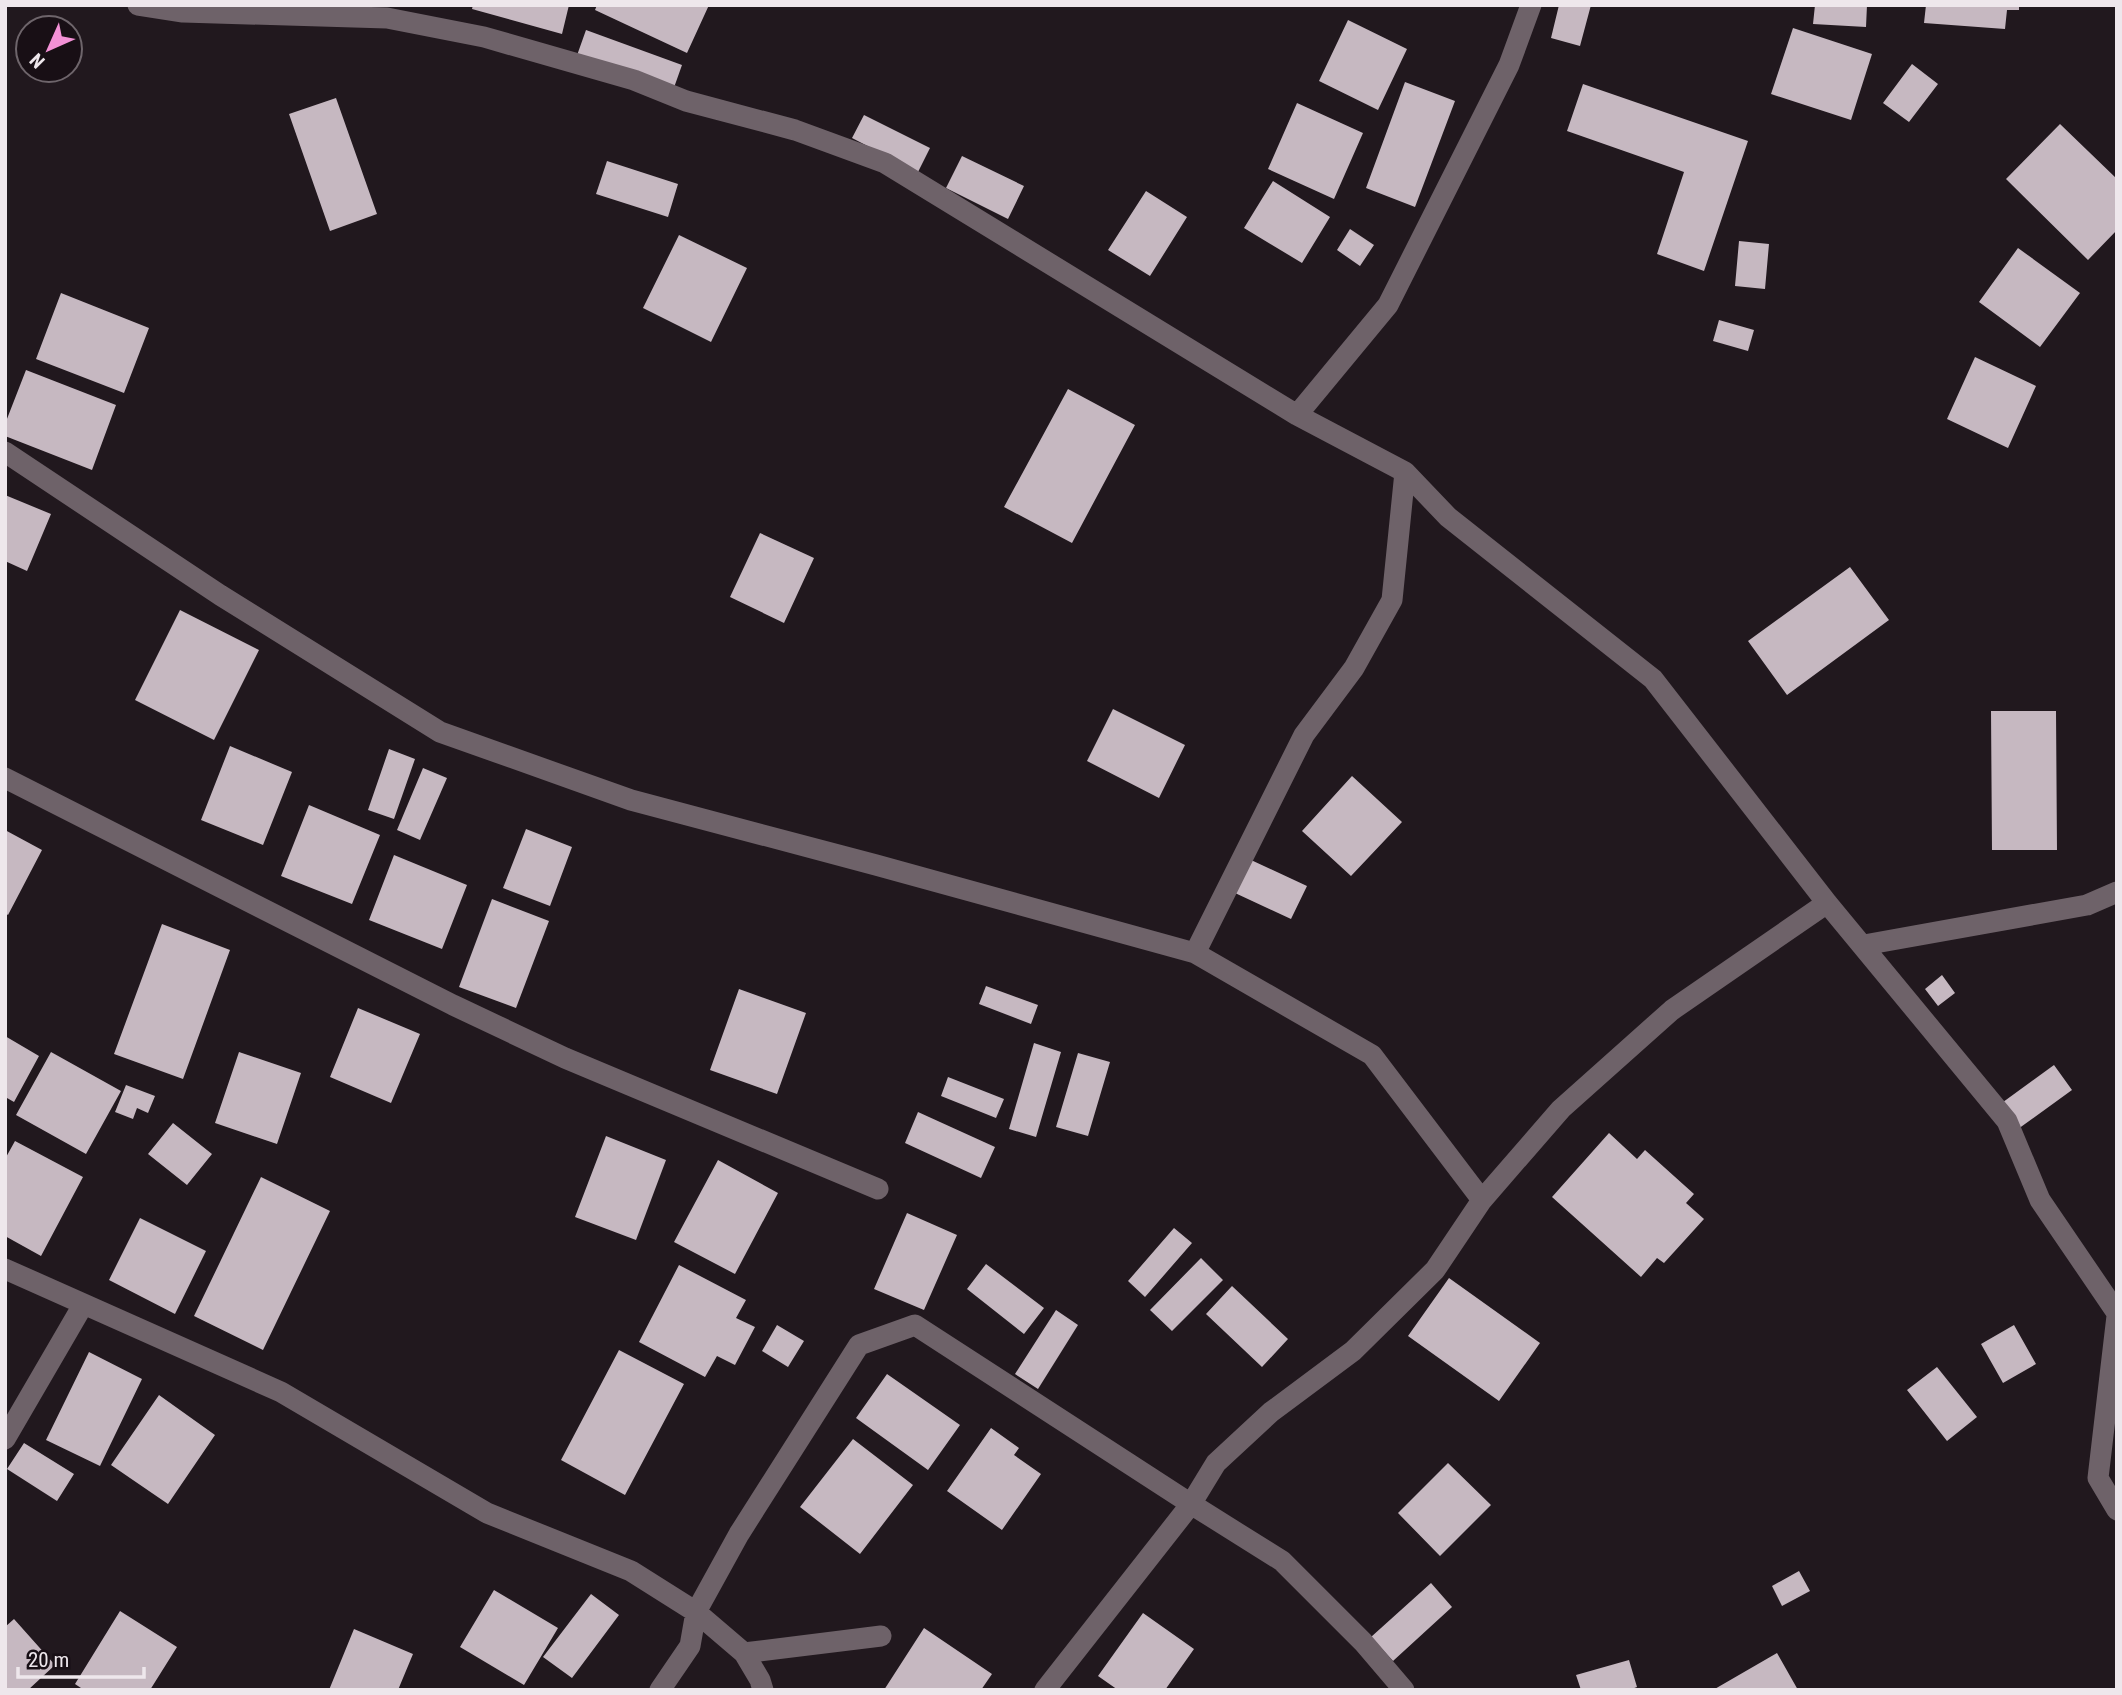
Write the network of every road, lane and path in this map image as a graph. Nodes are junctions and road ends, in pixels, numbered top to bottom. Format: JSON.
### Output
{"nodes":[{"id":1,"x":138,"y":5,"type":"edge"},
{"id":2,"x":1531,"y":5,"type":"edge"},
{"id":3,"x":1297,"y":415,"type":"junction"},
{"id":4,"x":5,"y":452,"type":"edge"},
{"id":5,"x":1405,"y":472,"type":"junction"},
{"id":6,"x":5,"y":778,"type":"edge"},
{"id":7,"x":2117,"y":892,"type":"edge"},
{"id":8,"x":1827,"y":903,"type":"junction"},
{"id":9,"x":1864,"y":945,"type":"junction"},
{"id":10,"x":1195,"y":953,"type":"junction"},
{"id":11,"x":878,"y":1189,"type":"dead end"},
{"id":12,"x":1482,"y":1200,"type":"junction"},
{"id":13,"x":5,"y":1269,"type":"edge"},
{"id":14,"x":83,"y":1305,"type":"junction"},
{"id":15,"x":2117,"y":1314,"type":"edge"},
{"id":16,"x":5,"y":1439,"type":"edge"},
{"id":17,"x":1191,"y":1504,"type":"junction"},
{"id":18,"x":2117,"y":1510,"type":"edge"},
{"id":19,"x":696,"y":1612,"type":"junction"},
{"id":20,"x":881,"y":1636,"type":"dead end"},
{"id":21,"x":744,"y":1653,"type":"junction"},
{"id":22,"x":660,"y":1690,"type":"edge"},
{"id":23,"x":763,"y":1690,"type":"edge"},
{"id":24,"x":1045,"y":1690,"type":"edge"},
{"id":25,"x":1404,"y":1690,"type":"edge"}],
"edges":[{"from":1,"to":3,"type":"street"},
{"from":2,"to":3,"type":"street"},
{"from":3,"to":5,"type":"street"},
{"from":4,"to":10,"type":"street"},
{"from":5,"to":8,"type":"street"},
{"from":5,"to":10,"type":"street"},
{"from":6,"to":11,"type":"street"},
{"from":7,"to":9,"type":"street"},
{"from":8,"to":9,"type":"street"},
{"from":8,"to":12,"type":"street"},
{"from":9,"to":15,"type":"street"},
{"from":10,"to":12,"type":"street"},
{"from":12,"to":17,"type":"street"},
{"from":13,"to":14,"type":"street"},
{"from":14,"to":16,"type":"street"},
{"from":14,"to":19,"type":"street"},
{"from":15,"to":18,"type":"street"},
{"from":17,"to":19,"type":"street"},
{"from":17,"to":24,"type":"street"},
{"from":17,"to":25,"type":"street"},
{"from":19,"to":21,"type":"street"},
{"from":19,"to":22,"type":"street"},
{"from":20,"to":21,"type":"street"},
{"from":21,"to":23,"type":"street"}]}
